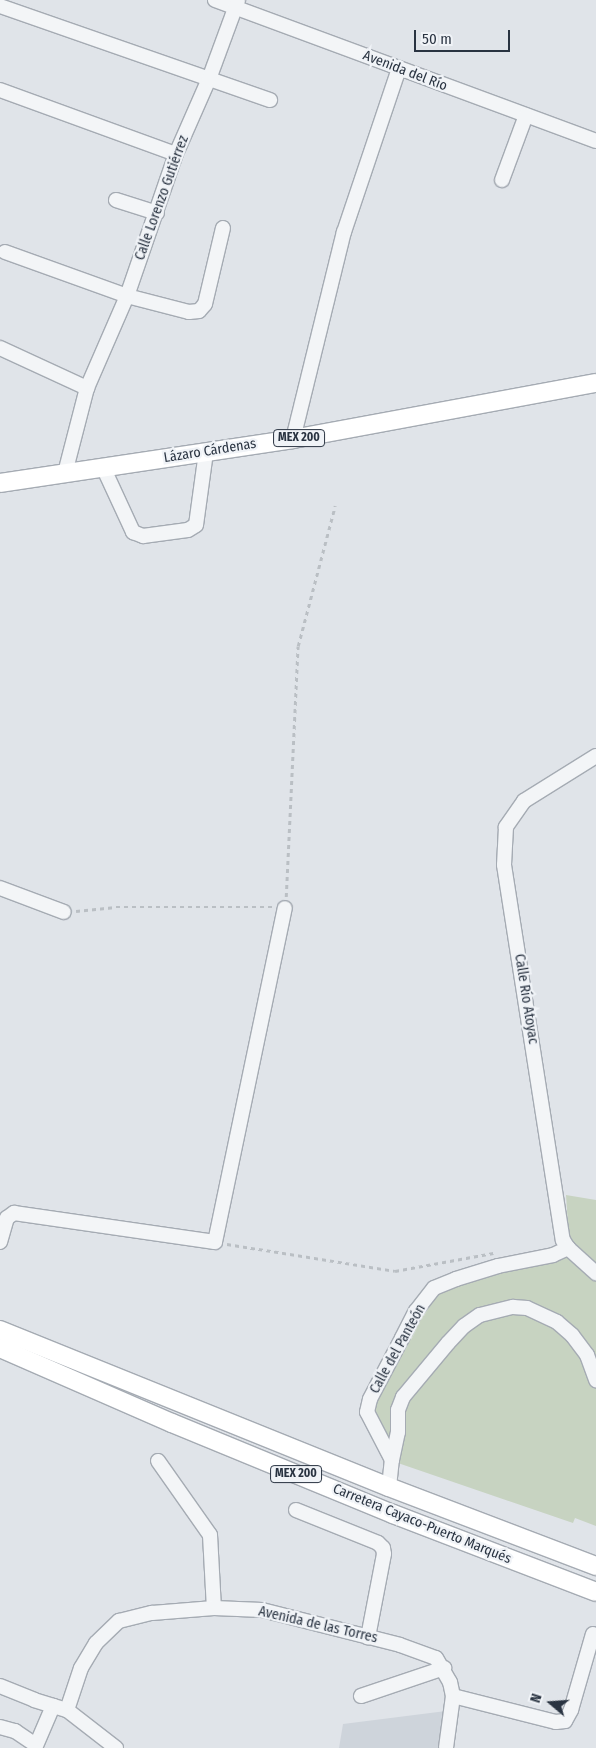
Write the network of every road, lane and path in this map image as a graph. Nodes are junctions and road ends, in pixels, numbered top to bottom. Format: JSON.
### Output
{"nodes":[{"id":1,"x":215,"y":0,"type":"edge"},
{"id":2,"x":237,"y":4,"type":"edge"},
{"id":3,"x":0,"y":6,"type":"edge"},
{"id":4,"x":399,"y":69,"type":"junction"},
{"id":5,"x":209,"y":79,"type":"junction"},
{"id":6,"x":0,"y":90,"type":"edge"},
{"id":7,"x":270,"y":100,"type":"dead end"},
{"id":8,"x":526,"y":115,"type":"junction"},
{"id":9,"x":596,"y":141,"type":"edge"},
{"id":10,"x":176,"y":154,"type":"junction"},
{"id":11,"x":502,"y":180,"type":"dead end"},
{"id":12,"x":116,"y":200,"type":"dead end"},
{"id":13,"x":156,"y":213,"type":"junction"},
{"id":14,"x":223,"y":228,"type":"dead end"},
{"id":15,"x":5,"y":252,"type":"dead end"},
{"id":16,"x":127,"y":296,"type":"junction"},
{"id":17,"x":0,"y":348,"type":"edge"},
{"id":18,"x":596,"y":383,"type":"edge"},
{"id":19,"x":87,"y":388,"type":"junction"},
{"id":20,"x":293,"y":439,"type":"junction"},
{"id":21,"x":206,"y":452,"type":"junction"},
{"id":22,"x":103,"y":467,"type":"junction"},
{"id":23,"x":65,"y":473,"type":"junction"},
{"id":24,"x":0,"y":483,"type":"edge"},
{"id":25,"x":335,"y":506,"type":"dead end"},
{"id":26,"x":596,"y":756,"type":"edge"},
{"id":27,"x":0,"y":888,"type":"edge"},
{"id":28,"x":285,"y":908,"type":"junction"},
{"id":29,"x":64,"y":912,"type":"joint"},
{"id":30,"x":0,"y":1242,"type":"edge"},
{"id":31,"x":215,"y":1242,"type":"junction"},
{"id":32,"x":568,"y":1248,"type":"junction"},
{"id":33,"x":498,"y":1252,"type":"dead end"},
{"id":34,"x":596,"y":1273,"type":"edge"},
{"id":35,"x":0,"y":1330,"type":"edge"},
{"id":36,"x":0,"y":1348,"type":"edge"},
{"id":37,"x":596,"y":1380,"type":"edge"},
{"id":38,"x":392,"y":1460,"type":"junction"},
{"id":39,"x":158,"y":1461,"type":"dead end"},
{"id":40,"x":389,"y":1488,"type":"junction"},
{"id":41,"x":296,"y":1510,"type":"dead end"},
{"id":42,"x":596,"y":1566,"type":"edge"},
{"id":43,"x":596,"y":1592,"type":"edge"},
{"id":44,"x":214,"y":1608,"type":"junction"},
{"id":45,"x":593,"y":1634,"type":"dead end"},
{"id":46,"x":368,"y":1637,"type":"junction"},
{"id":47,"x":444,"y":1668,"type":"junction"},
{"id":48,"x":0,"y":1686,"type":"edge"},
{"id":49,"x":361,"y":1696,"type":"dead end"},
{"id":50,"x":453,"y":1696,"type":"junction"},
{"id":51,"x":60,"y":1708,"type":"junction"},
{"id":52,"x":0,"y":1727,"type":"edge"},
{"id":53,"x":35,"y":1746,"type":"edge"},
{"id":54,"x":116,"y":1748,"type":"edge"},
{"id":55,"x":446,"y":1748,"type":"edge"}],
"edges":[{"from":1,"to":2,"type":"street","name":"Avenida del Río"},
{"from":2,"to":4,"type":"street","name":"Avenida del Río"},
{"from":2,"to":5,"type":"street","name":"Calle Lorenzo Gutiérrez"},
{"from":3,"to":5,"type":"street"},
{"from":4,"to":8,"type":"street","name":"Avenida del Río"},
{"from":4,"to":20,"type":"street"},
{"from":5,"to":7,"type":"street"},
{"from":5,"to":10,"type":"street","name":"Calle Lorenzo Gutiérrez"},
{"from":6,"to":10,"type":"street"},
{"from":8,"to":9,"type":"street","name":"Avenida del Río"},
{"from":8,"to":11,"type":"street"},
{"from":10,"to":13,"type":"street","name":"Calle Lorenzo Gutiérrez"},
{"from":12,"to":13,"type":"street"},
{"from":13,"to":16,"type":"street","name":"Calle Lorenzo Gutiérrez"},
{"from":14,"to":16,"type":"street"},
{"from":15,"to":16,"type":"street"},
{"from":16,"to":19,"type":"street","name":"Calle Lorenzo Gutiérrez"},
{"from":17,"to":19,"type":"street"},
{"from":18,"to":20,"type":"main road","name":"Lázaro Cárdenas","number":"MEX 200"},
{"from":19,"to":23,"type":"street","name":"Calle Lorenzo Gutiérrez"},
{"from":20,"to":21,"type":"main road","name":"Lázaro Cárdenas","number":"MEX 200"},
{"from":21,"to":22,"type":"main road","name":"Lázaro Cárdenas","number":"MEX 200"},
{"from":21,"to":22,"type":"street"},
{"from":22,"to":23,"type":"main road","name":"Lázaro Cárdenas","number":"MEX 200"},
{"from":23,"to":24,"type":"main road","name":"Lázaro Cárdenas","number":"MEX 200"},
{"from":25,"to":28,"type":"path"},
{"from":26,"to":32,"type":"street","name":"Calle Río Atoyac"},
{"from":27,"to":29,"type":"street"},
{"from":28,"to":29,"type":"path"},
{"from":28,"to":31,"type":"street"},
{"from":30,"to":31,"type":"street"},
{"from":31,"to":33,"type":"path"},
{"from":32,"to":34,"type":"street"},
{"from":32,"to":38,"type":"street","name":"Calle del Panteón"},
{"from":35,"to":40,"type":"main road","name":"Carretera Cayaco-Puerto Marqués","number":"MEX 200"},
{"from":36,"to":43,"type":"main road","name":"Carretera Cayaco-Puerto Marqués","number":"MEX 200"},
{"from":37,"to":38,"type":"street"},
{"from":38,"to":40,"type":"street"},
{"from":39,"to":44,"type":"street"},
{"from":40,"to":42,"type":"main road","name":"Carretera Cayaco-Puerto Marqués","number":"MEX 200"},
{"from":41,"to":46,"type":"street"},
{"from":44,"to":46,"type":"street","name":"Avenida de las Torres"},
{"from":44,"to":51,"type":"street","name":"Avenida de las Torres"},
{"from":45,"to":50,"type":"street"},
{"from":46,"to":47,"type":"street","name":"Avenida de las Torres"},
{"from":47,"to":49,"type":"street"},
{"from":47,"to":50,"type":"street"},
{"from":48,"to":51,"type":"street"},
{"from":50,"to":55,"type":"street"},
{"from":51,"to":53,"type":"street","name":"Avenida de las Torres"},
{"from":51,"to":54,"type":"street"},
{"from":52,"to":53,"type":"street"}]}
